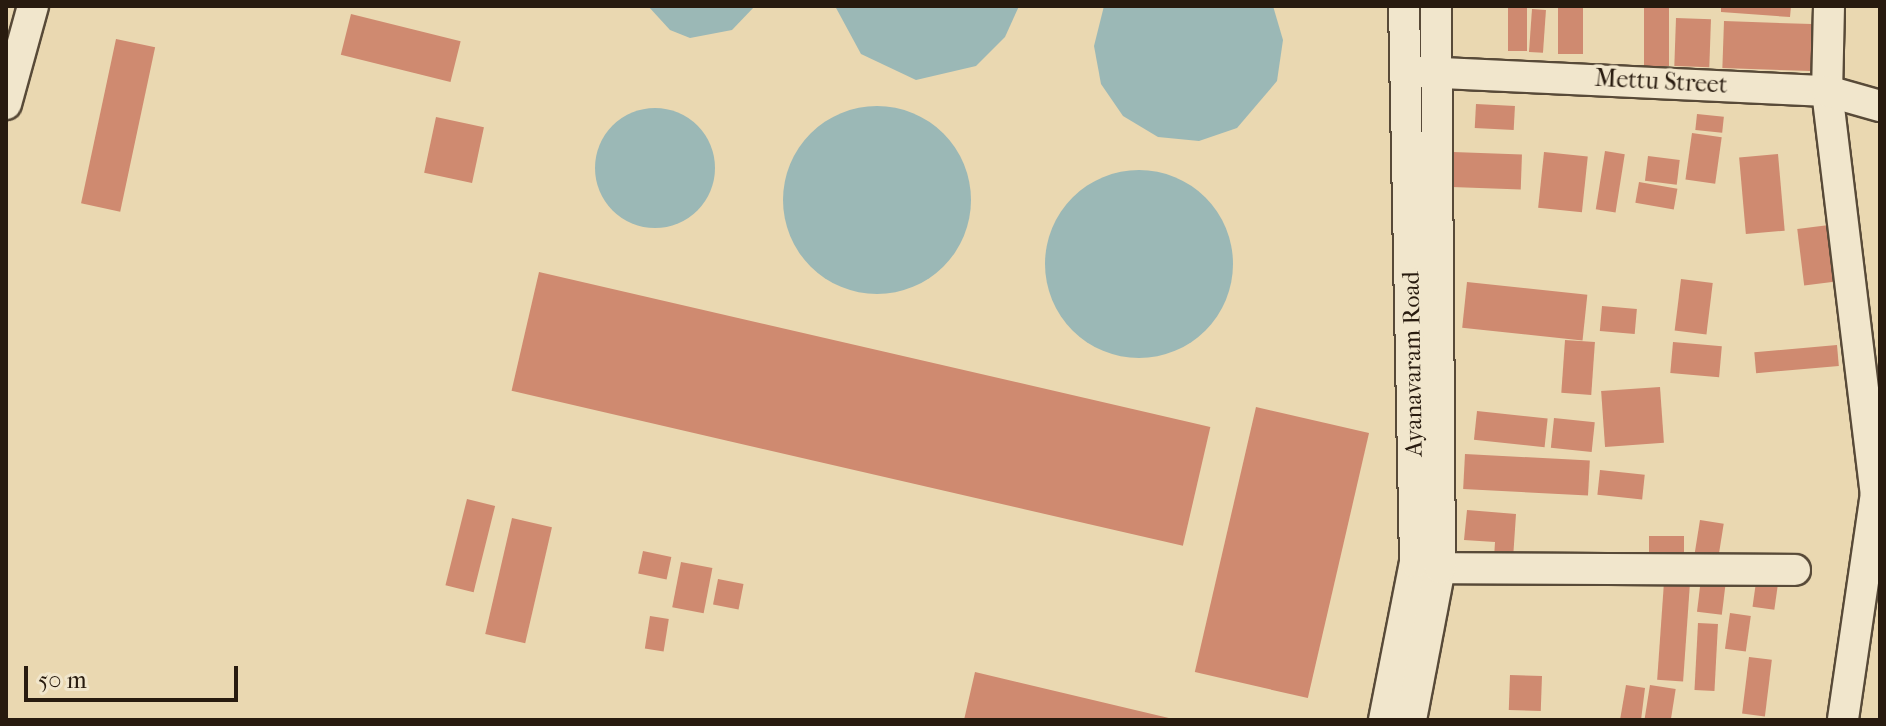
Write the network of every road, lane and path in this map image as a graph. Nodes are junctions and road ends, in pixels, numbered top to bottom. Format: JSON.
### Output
{"nodes":[{"id":1,"x":33,"y":6,"type":"edge"},
{"id":2,"x":1404,"y":6,"type":"edge"},
{"id":3,"x":1436,"y":6,"type":"edge"},
{"id":4,"x":1829,"y":6,"type":"edge"},
{"id":5,"x":1439,"y":71,"type":"junction"},
{"id":6,"x":1409,"y":72,"type":"junction"},
{"id":7,"x":1827,"y":91,"type":"junction"},
{"id":8,"x":6,"y":104,"type":"edge"},
{"id":9,"x":1880,"y":106,"type":"edge"},
{"id":10,"x":1427,"y":568,"type":"junction"},
{"id":11,"x":1795,"y":570,"type":"dead end"},
{"id":12,"x":1384,"y":720,"type":"edge"},
{"id":13,"x":1411,"y":720,"type":"edge"},
{"id":14,"x":1843,"y":720,"type":"edge"}],
"edges":[{"from":1,"to":8,"type":"street"},
{"from":2,"to":6,"type":"street","name":"Ayanavaram Road"},
{"from":3,"to":5,"type":"street","name":"Ayanavaram Road"},
{"from":4,"to":7,"type":"street"},
{"from":5,"to":6,"type":"street","name":"Mettu Street"},
{"from":5,"to":7,"type":"street","name":"Mettu Street"},
{"from":5,"to":10,"type":"street","name":"Ayanavaram Road"},
{"from":6,"to":10,"type":"street","name":"Ayanavaram Road"},
{"from":7,"to":9,"type":"street","name":"Mettu Street"},
{"from":7,"to":14,"type":"street"},
{"from":10,"to":11,"type":"street"},
{"from":10,"to":12,"type":"street","name":"Ayanavaram Road"},
{"from":10,"to":13,"type":"street","name":"Ayanavaram Road"}]}
